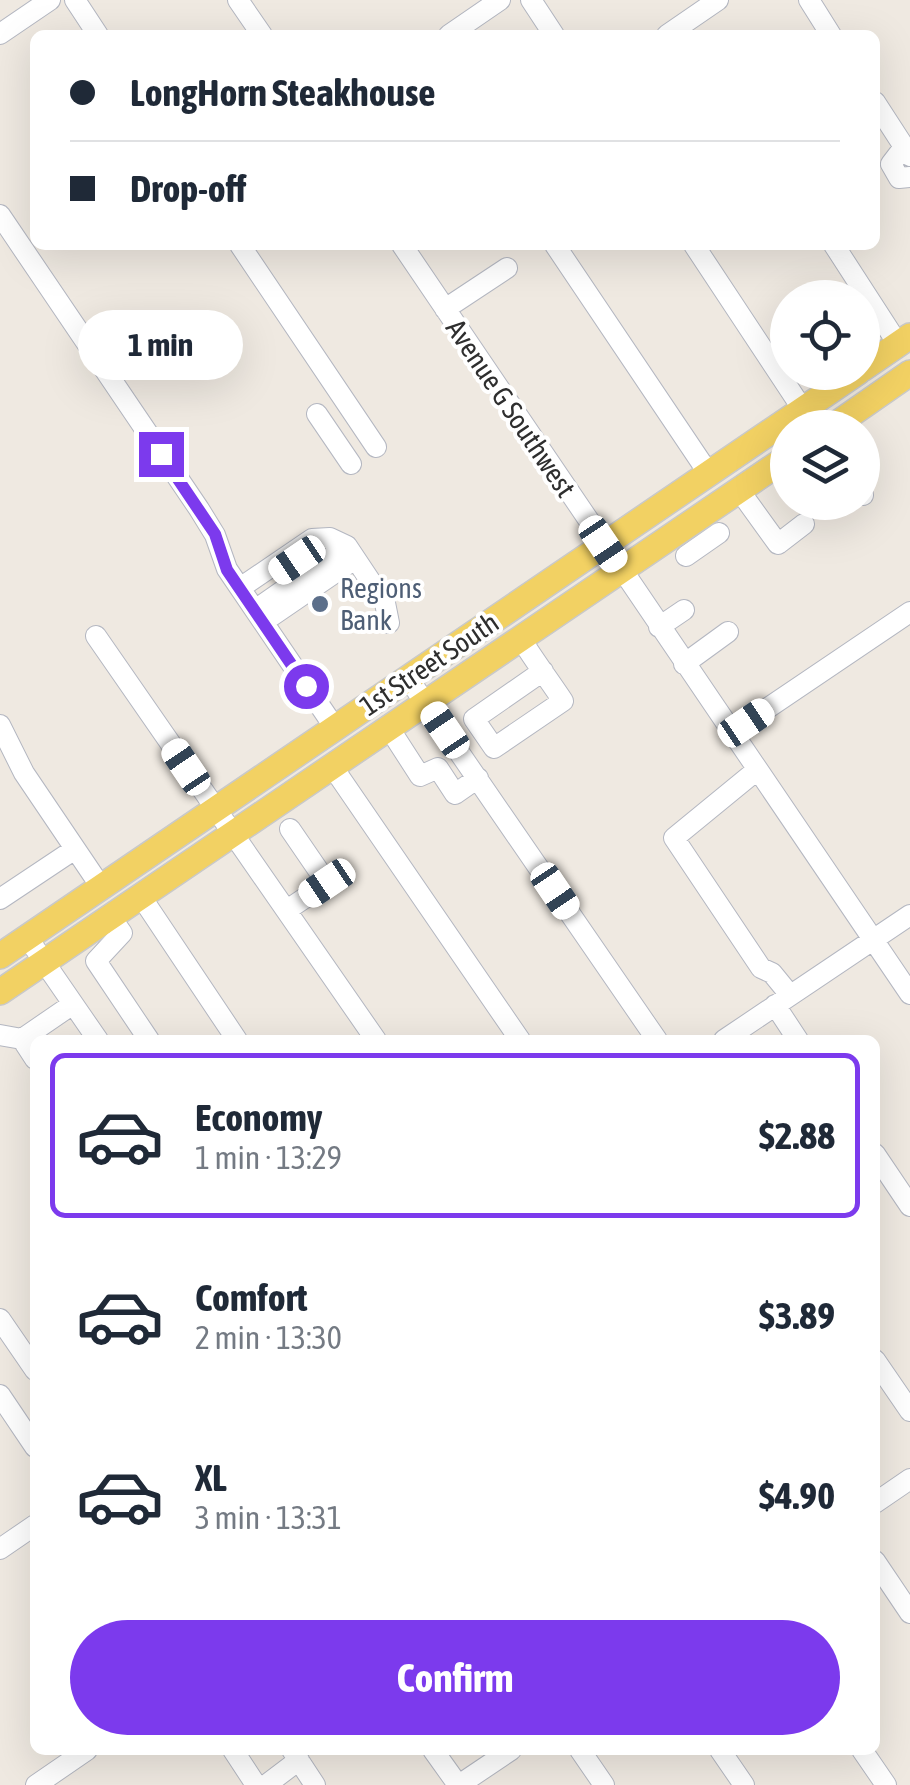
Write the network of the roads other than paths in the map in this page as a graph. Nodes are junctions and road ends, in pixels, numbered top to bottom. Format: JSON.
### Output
{"nodes":[{"id":1,"x":50,"y":0,"type":"edge"},
{"id":2,"x":75,"y":0,"type":"edge"},
{"id":3,"x":238,"y":0,"type":"edge"},
{"id":4,"x":500,"y":0,"type":"edge"},
{"id":5,"x":531,"y":0,"type":"edge"},
{"id":6,"x":718,"y":0,"type":"edge"},
{"id":7,"x":809,"y":0,"type":"edge"},
{"id":8,"x":691,"y":28,"type":"edge"},
{"id":9,"x":95,"y":30,"type":"edge"},
{"id":10,"x":259,"y":30,"type":"edge"},
{"id":11,"x":456,"y":30,"type":"edge"},
{"id":12,"x":551,"y":30,"type":"edge"},
{"id":13,"x":829,"y":30,"type":"edge"},
{"id":14,"x":0,"y":34,"type":"edge"},
{"id":15,"x":880,"y":110,"type":"edge"},
{"id":16,"x":907,"y":152,"type":"edge"},
{"id":17,"x":910,"y":177,"type":"edge"},
{"id":18,"x":0,"y":215,"type":"edge"},
{"id":19,"x":243,"y":250,"type":"edge"},
{"id":20,"x":405,"y":250,"type":"edge"},
{"id":21,"x":558,"y":250,"type":"edge"},
{"id":22,"x":697,"y":250,"type":"edge"},
{"id":23,"x":838,"y":250,"type":"edge"},
{"id":24,"x":507,"y":268,"type":"dead end"},
{"id":25,"x":445,"y":309,"type":"junction"},
{"id":26,"x":904,"y":340,"type":"edge"},
{"id":27,"x":880,"y":357,"type":"edge"},
{"id":28,"x":910,"y":374,"type":"edge"},
{"id":29,"x":839,"y":390,"type":"edge"},
{"id":30,"x":802,"y":410,"type":"edge"},
{"id":31,"x":818,"y":410,"type":"edge"},
{"id":32,"x":857,"y":410,"type":"edge"},
{"id":33,"x":317,"y":414,"type":"dead end"},
{"id":34,"x":770,"y":440,"type":"edge"},
{"id":35,"x":376,"y":446,"type":"dead end"},
{"id":36,"x":350,"y":464,"type":"dead end"},
{"id":37,"x":770,"y":469,"type":"edge"},
{"id":38,"x":709,"y":474,"type":"junction"},
{"id":39,"x":740,"y":490,"type":"junction"},
{"id":40,"x":804,"y":524,"type":"dead end"},
{"id":41,"x":706,"y":532,"type":"junction"},
{"id":42,"x":603,"y":544,"type":"junction"},
{"id":43,"x":345,"y":547,"type":"junction"},
{"id":44,"x":686,"y":556,"type":"dead end"},
{"id":45,"x":621,"y":570,"type":"junction"},
{"id":46,"x":252,"y":606,"type":"junction"},
{"id":47,"x":684,"y":610,"type":"dead end"},
{"id":48,"x":910,"y":612,"type":"edge"},
{"id":49,"x":388,"y":623,"type":"dead end"},
{"id":50,"x":659,"y":626,"type":"junction"},
{"id":51,"x":728,"y":632,"type":"dead end"},
{"id":52,"x":96,"y":636,"type":"dead end"},
{"id":53,"x":521,"y":638,"type":"junction"},
{"id":54,"x":684,"y":664,"type":"junction"},
{"id":55,"x":544,"y":672,"type":"junction"},
{"id":56,"x":408,"y":678,"type":"junction"},
{"id":57,"x":427,"y":703,"type":"junction"},
{"id":58,"x":0,"y":725,"type":"edge"},
{"id":59,"x":335,"y":728,"type":"junction"},
{"id":60,"x":388,"y":728,"type":"junction"},
{"id":61,"x":731,"y":733,"type":"junction"},
{"id":62,"x":488,"y":738,"type":"junction"},
{"id":63,"x":463,"y":756,"type":"junction"},
{"id":64,"x":332,"y":766,"type":"junction"},
{"id":65,"x":757,"y":770,"type":"junction"},
{"id":66,"x":478,"y":778,"type":"junction"},
{"id":67,"x":214,"y":809,"type":"junction"},
{"id":68,"x":290,"y":828,"type":"dead end"},
{"id":69,"x":232,"y":831,"type":"junction"},
{"id":70,"x":74,"y":849,"type":"junction"},
{"id":71,"x":100,"y":887,"type":"junction"},
{"id":72,"x":140,"y":895,"type":"junction"},
{"id":73,"x":0,"y":899,"type":"edge"},
{"id":74,"x":287,"y":910,"type":"junction"},
{"id":75,"x":910,"y":914,"type":"edge"},
{"id":76,"x":110,"y":916,"type":"junction"},
{"id":77,"x":27,"y":937,"type":"junction"},
{"id":78,"x":873,"y":939,"type":"junction"},
{"id":79,"x":0,"y":956,"type":"edge"},
{"id":80,"x":44,"y":962,"type":"junction"},
{"id":81,"x":0,"y":992,"type":"edge"},
{"id":82,"x":910,"y":994,"type":"edge"},
{"id":83,"x":782,"y":1000,"type":"junction"},
{"id":84,"x":73,"y":1004,"type":"junction"},
{"id":85,"x":0,"y":1035,"type":"edge"},
{"id":86,"x":95,"y":1035,"type":"edge"},
{"id":87,"x":146,"y":1035,"type":"edge"},
{"id":88,"x":235,"y":1035,"type":"edge"},
{"id":89,"x":373,"y":1035,"type":"edge"},
{"id":90,"x":517,"y":1035,"type":"edge"},
{"id":91,"x":654,"y":1035,"type":"edge"},
{"id":92,"x":731,"y":1035,"type":"edge"},
{"id":93,"x":796,"y":1035,"type":"edge"},
{"id":94,"x":22,"y":1039,"type":"junction"},
{"id":95,"x":30,"y":1051,"type":"edge"},
{"id":96,"x":880,"y":1161,"type":"edge"},
{"id":97,"x":910,"y":1206,"type":"edge"},
{"id":98,"x":0,"y":1320,"type":"edge"},
{"id":99,"x":30,"y":1361,"type":"edge"},
{"id":100,"x":880,"y":1367,"type":"edge"},
{"id":101,"x":0,"y":1395,"type":"edge"},
{"id":102,"x":910,"y":1411,"type":"edge"},
{"id":103,"x":30,"y":1440,"type":"edge"},
{"id":104,"x":910,"y":1479,"type":"edge"},
{"id":105,"x":880,"y":1500,"type":"edge"},
{"id":106,"x":30,"y":1528,"type":"edge"},
{"id":107,"x":0,"y":1549,"type":"edge"},
{"id":108,"x":880,"y":1568,"type":"edge"},
{"id":109,"x":910,"y":1613,"type":"edge"},
{"id":110,"x":80,"y":1755,"type":"edge"},
{"id":111,"x":236,"y":1755,"type":"edge"},
{"id":112,"x":295,"y":1755,"type":"edge"},
{"id":113,"x":438,"y":1755,"type":"edge"},
{"id":114,"x":504,"y":1755,"type":"edge"},
{"id":115,"x":583,"y":1755,"type":"edge"},
{"id":116,"x":723,"y":1755,"type":"edge"},
{"id":117,"x":865,"y":1755,"type":"edge"},
{"id":118,"x":36,"y":1785,"type":"edge"},
{"id":119,"x":256,"y":1785,"type":"edge"},
{"id":120,"x":266,"y":1785,"type":"edge"},
{"id":121,"x":315,"y":1785,"type":"edge"},
{"id":122,"x":459,"y":1785,"type":"edge"},
{"id":123,"x":604,"y":1785,"type":"edge"},
{"id":124,"x":744,"y":1785,"type":"edge"},
{"id":125,"x":886,"y":1785,"type":"edge"}],
"edges":[{"from":1,"to":14,"type":"street"},
{"from":2,"to":9,"type":"street"},
{"from":3,"to":10,"type":"street"},
{"from":4,"to":11,"type":"street"},
{"from":5,"to":12,"type":"street"},
{"from":6,"to":8,"type":"street"},
{"from":7,"to":13,"type":"street"},
{"from":15,"to":16,"type":"street"},
{"from":16,"to":17,"type":"street"},
{"from":18,"to":46,"type":"street"},
{"from":19,"to":35,"type":"street"},
{"from":20,"to":25,"type":"street","name":"Avenue G Southwest"},
{"from":21,"to":38,"type":"street"},
{"from":22,"to":30,"type":"street"},
{"from":23,"to":26,"type":"street"},
{"from":24,"to":25,"type":"street"},
{"from":25,"to":42,"type":"street","name":"Avenue G Southwest"},
{"from":26,"to":27,"type":"main road","name":"1st Street South"},
{"from":28,"to":32,"type":"main road"},
{"from":29,"to":31,"type":"main road","name":"1st Street South"},
{"from":33,"to":36,"type":"street"},
{"from":34,"to":38,"type":"main road","name":"1st Street South"},
{"from":37,"to":39,"type":"main road","name":"1st Street South"},
{"from":38,"to":42,"type":"main road","name":"1st Street South"},
{"from":39,"to":40,"type":"street"},
{"from":39,"to":41,"type":"main road","name":"1st Street South"},
{"from":41,"to":44,"type":"street"},
{"from":41,"to":45,"type":"main road","name":"1st Street South"},
{"from":42,"to":45,"type":"street","name":"Avenue G Southwest"},
{"from":42,"to":56,"type":"main road","name":"1st Street South"},
{"from":43,"to":46,"type":"street"},
{"from":43,"to":46,"type":"street"},
{"from":43,"to":49,"type":"street"},
{"from":45,"to":50,"type":"street","name":"Avenue G Southwest"},
{"from":45,"to":53,"type":"main road","name":"1st Street South"},
{"from":46,"to":59,"type":"street"},
{"from":47,"to":50,"type":"street"},
{"from":48,"to":61,"type":"street"},
{"from":50,"to":54,"type":"street","name":"Avenue G Southwest"},
{"from":51,"to":54,"type":"street"},
{"from":52,"to":67,"type":"street"},
{"from":53,"to":55,"type":"street"},
{"from":53,"to":57,"type":"main road","name":"1st Street South"},
{"from":54,"to":61,"type":"street","name":"Avenue G Southwest"},
{"from":55,"to":62,"type":"street"},
{"from":55,"to":62,"type":"street"},
{"from":56,"to":57,"type":"street"},
{"from":56,"to":59,"type":"main road","name":"1st Street South"},
{"from":57,"to":60,"type":"main road","name":"1st Street South"},
{"from":57,"to":63,"type":"street"},
{"from":58,"to":70,"type":"street"},
{"from":59,"to":67,"type":"main road","name":"1st Street South"},
{"from":60,"to":64,"type":"main road","name":"1st Street South"},
{"from":60,"to":66,"type":"street"},
{"from":61,"to":65,"type":"street","name":"Avenue G Southwest"},
{"from":62,"to":63,"type":"street"},
{"from":63,"to":66,"type":"street"},
{"from":64,"to":69,"type":"main road","name":"1st Street South"},
{"from":64,"to":90,"type":"street"},
{"from":65,"to":78,"type":"street","name":"Avenue G Southwest"},
{"from":65,"to":83,"type":"street"},
{"from":66,"to":91,"type":"street"},
{"from":67,"to":69,"type":"street"},
{"from":67,"to":71,"type":"main road","name":"1st Street South"},
{"from":68,"to":74,"type":"street"},
{"from":69,"to":72,"type":"main road","name":"1st Street South"},
{"from":69,"to":74,"type":"street"},
{"from":70,"to":71,"type":"street"},
{"from":70,"to":73,"type":"street"},
{"from":71,"to":77,"type":"main road","name":"1st Street South"},
{"from":72,"to":76,"type":"main road","name":"1st Street South"},
{"from":72,"to":88,"type":"street"},
{"from":74,"to":89,"type":"street"},
{"from":75,"to":78,"type":"street"},
{"from":76,"to":80,"type":"main road","name":"1st Street South"},
{"from":76,"to":87,"type":"street"},
{"from":77,"to":79,"type":"main road","name":"1st Street South"},
{"from":77,"to":80,"type":"street"},
{"from":78,"to":82,"type":"street","name":"Avenue G Southwest"},
{"from":78,"to":83,"type":"street"},
{"from":80,"to":81,"type":"main road","name":"1st Street South"},
{"from":80,"to":84,"type":"street"},
{"from":83,"to":92,"type":"street"},
{"from":83,"to":93,"type":"street"},
{"from":84,"to":86,"type":"street"},
{"from":84,"to":94,"type":"street"},
{"from":85,"to":94,"type":"street"},
{"from":94,"to":95,"type":"street"},
{"from":96,"to":97,"type":"street"},
{"from":98,"to":99,"type":"street"},
{"from":100,"to":102,"type":"street"},
{"from":101,"to":103,"type":"street"},
{"from":104,"to":105,"type":"street"},
{"from":106,"to":107,"type":"street"},
{"from":108,"to":109,"type":"street"},
{"from":110,"to":118,"type":"street"},
{"from":111,"to":119,"type":"street"},
{"from":112,"to":120,"type":"street"},
{"from":112,"to":121,"type":"street"},
{"from":113,"to":122,"type":"street"},
{"from":114,"to":122,"type":"street"},
{"from":115,"to":123,"type":"street"},
{"from":116,"to":124,"type":"street"},
{"from":117,"to":125,"type":"street"}]}
